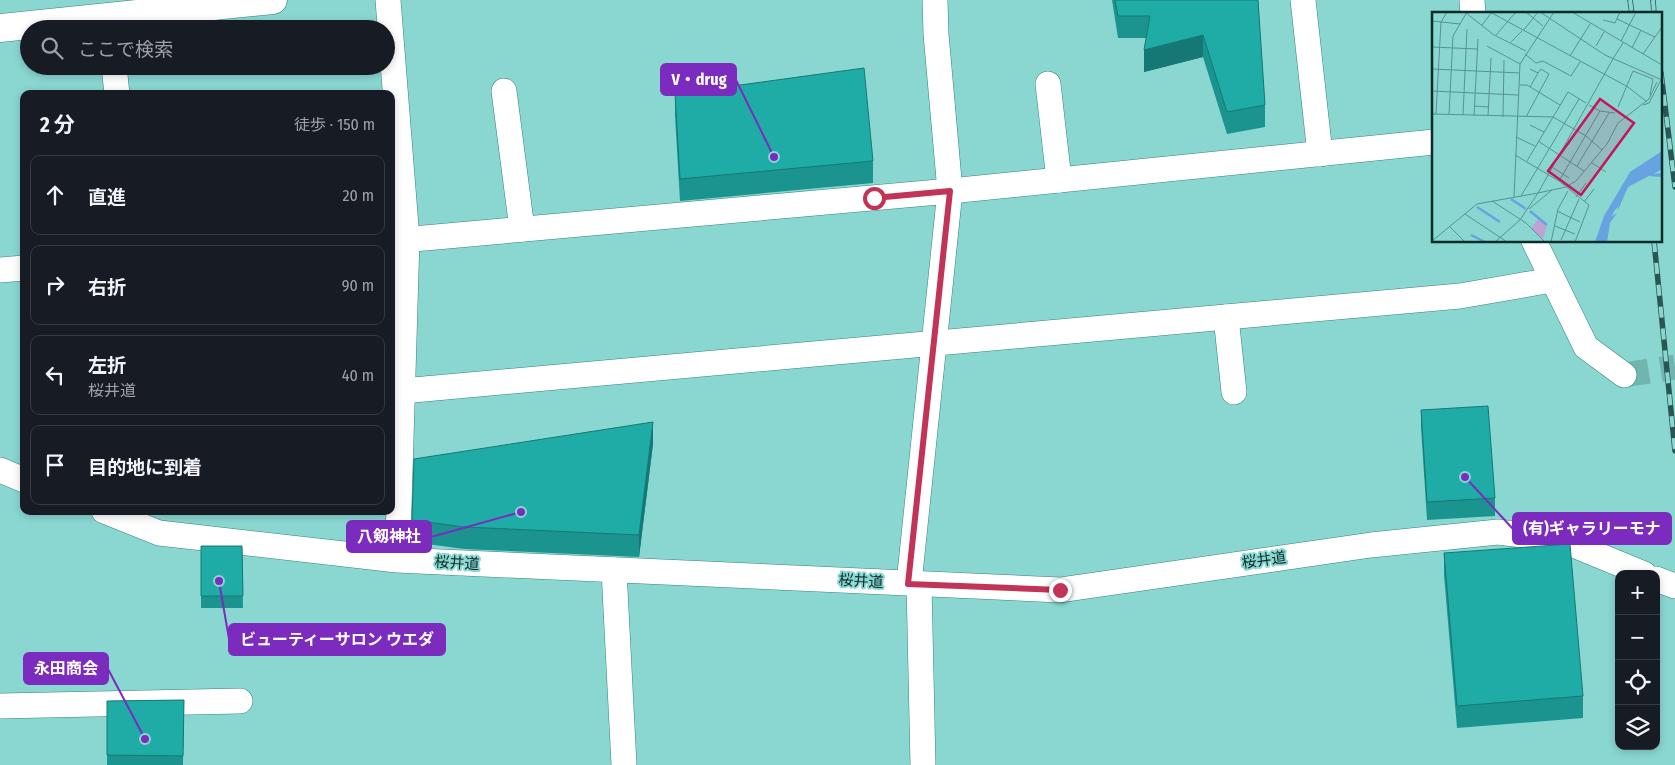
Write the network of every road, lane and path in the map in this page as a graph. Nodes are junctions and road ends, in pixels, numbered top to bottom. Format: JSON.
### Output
{"nodes":[{"id":1,"x":273,"y":0,"type":"edge"},
{"id":2,"x":388,"y":0,"type":"edge"},
{"id":3,"x":935,"y":0,"type":"edge"},
{"id":4,"x":1303,"y":0,"type":"edge"},
{"id":5,"x":131,"y":20,"type":"edge"},
{"id":6,"x":389,"y":20,"type":"edge"},
{"id":7,"x":20,"y":27,"type":"edge"},
{"id":8,"x":0,"y":28,"type":"edge"},
{"id":9,"x":115,"y":75,"type":"edge"},
{"id":10,"x":391,"y":75,"type":"edge"},
{"id":11,"x":1048,"y":84,"type":"dead end"},
{"id":12,"x":117,"y":90,"type":"edge"},
{"id":13,"x":392,"y":90,"type":"edge"},
{"id":14,"x":504,"y":92,"type":"dead end"},
{"id":15,"x":1432,"y":142,"type":"edge"},
{"id":16,"x":395,"y":153,"type":"edge"},
{"id":17,"x":1320,"y":154,"type":"junction"},
{"id":18,"x":1059,"y":180,"type":"junction"},
{"id":19,"x":950,"y":191,"type":"junction"},
{"id":20,"x":522,"y":229,"type":"junction"},
{"id":21,"x":399,"y":240,"type":"edge"},
{"id":22,"x":1534,"y":242,"type":"edge"},
{"id":23,"x":20,"y":268,"type":"edge"},
{"id":24,"x":0,"y":270,"type":"edge"},
{"id":25,"x":1552,"y":280,"type":"junction"},
{"id":26,"x":1226,"y":317,"type":"junction"},
{"id":27,"x":934,"y":342,"type":"junction"},
{"id":28,"x":1624,"y":375,"type":"dead end"},
{"id":29,"x":402,"y":391,"type":"junction"},
{"id":30,"x":1234,"y":392,"type":"dead end"},
{"id":31,"x":0,"y":470,"type":"edge"},
{"id":32,"x":20,"y":478,"type":"edge"},
{"id":33,"x":114,"y":515,"type":"edge"},
{"id":34,"x":398,"y":540,"type":"dead end"},
{"id":35,"x":614,"y":570,"type":"junction"},
{"id":36,"x":1634,"y":570,"type":"edge"},
{"id":37,"x":1660,"y":580,"type":"edge"},
{"id":38,"x":914,"y":584,"type":"junction"},
{"id":39,"x":1675,"y":586,"type":"edge"},
{"id":40,"x":240,"y":701,"type":"dead end"},
{"id":41,"x":0,"y":706,"type":"edge"},
{"id":42,"x":624,"y":765,"type":"edge"},
{"id":43,"x":922,"y":765,"type":"edge"}],
"edges":[{"from":1,"to":5,"type":"main road"},
{"from":2,"to":6,"type":"street"},
{"from":3,"to":19,"type":"street"},
{"from":4,"to":17,"type":"street"},
{"from":7,"to":8,"type":"main road"},
{"from":9,"to":12,"type":"street"},
{"from":10,"to":13,"type":"street"},
{"from":11,"to":18,"type":"street"},
{"from":14,"to":20,"type":"street"},
{"from":15,"to":17,"type":"street"},
{"from":16,"to":21,"type":"street"},
{"from":17,"to":18,"type":"street"},
{"from":18,"to":19,"type":"street"},
{"from":19,"to":20,"type":"street"},
{"from":19,"to":27,"type":"street"},
{"from":20,"to":21,"type":"street"},
{"from":21,"to":29,"type":"street"},
{"from":22,"to":25,"type":"street"},
{"from":23,"to":24,"type":"street"},
{"from":25,"to":26,"type":"street"},
{"from":25,"to":28,"type":"street"},
{"from":26,"to":27,"type":"street"},
{"from":26,"to":30,"type":"street"},
{"from":27,"to":29,"type":"street"},
{"from":27,"to":38,"type":"street"},
{"from":29,"to":34,"type":"street"},
{"from":31,"to":32,"type":"street"},
{"from":33,"to":35,"type":"street","name":"桜井道"},
{"from":35,"to":38,"type":"street","name":"桜井道"},
{"from":35,"to":42,"type":"street"},
{"from":36,"to":38,"type":"street","name":"桜井道"},
{"from":37,"to":39,"type":"street"},
{"from":38,"to":43,"type":"street"},
{"from":40,"to":41,"type":"street"}]}
